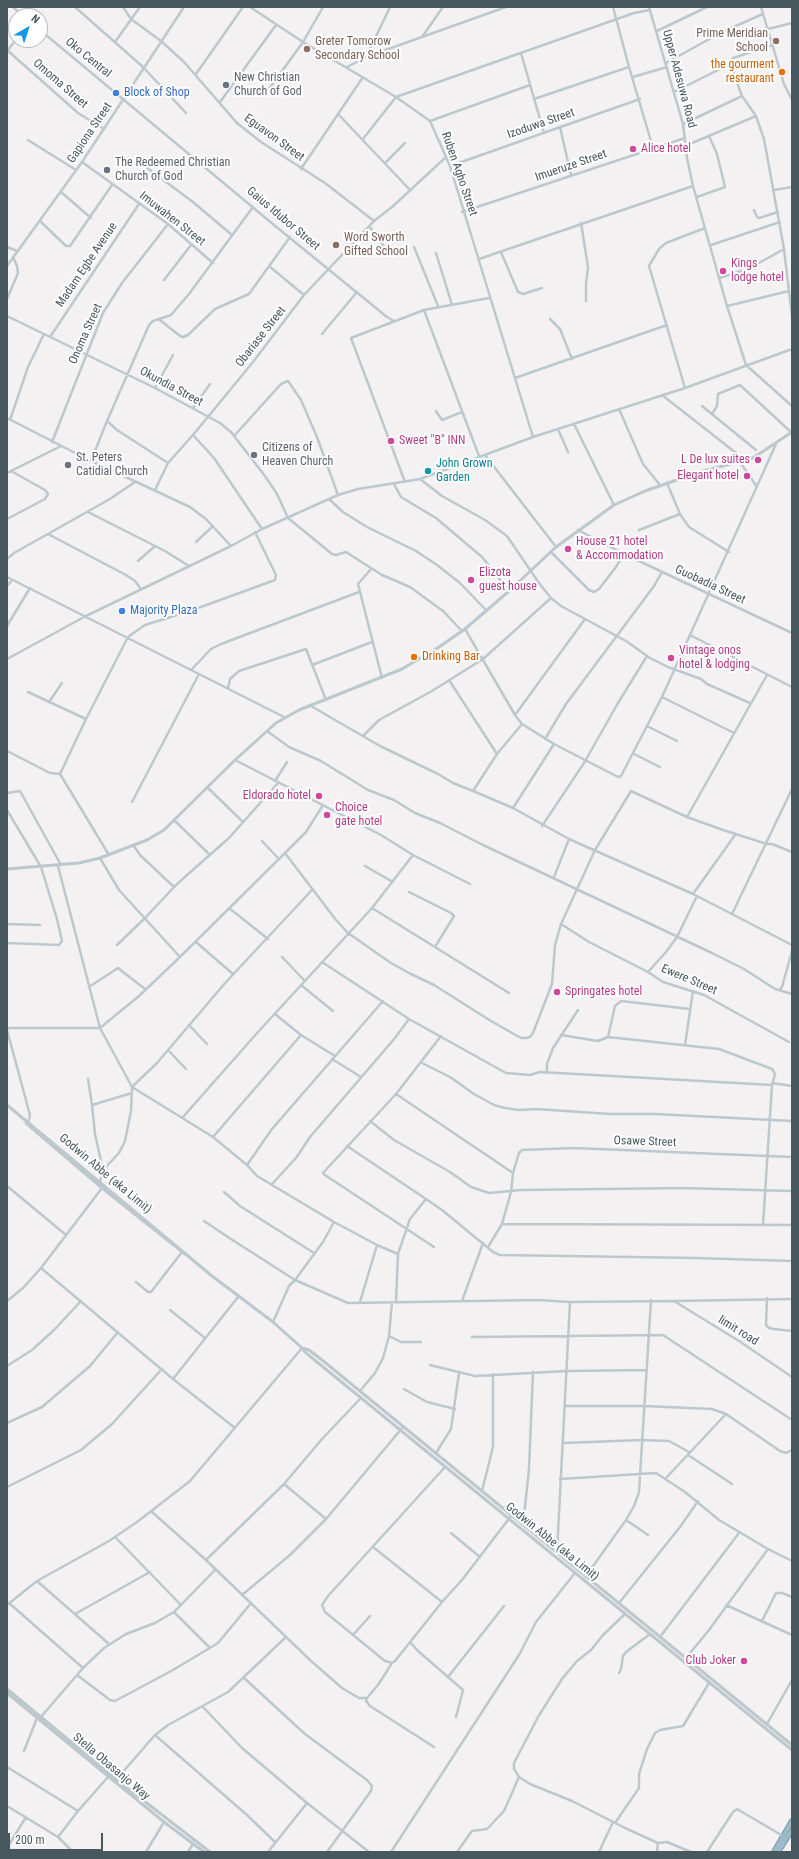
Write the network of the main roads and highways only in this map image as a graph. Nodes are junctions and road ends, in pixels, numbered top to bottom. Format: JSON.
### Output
{"nodes":[{"id":1,"x":792,"y":1821,"type":"edge"},
{"id":2,"x":792,"y":1830,"type":"edge"},
{"id":3,"x":774,"y":1852,"type":"edge"},
{"id":4,"x":778,"y":1852,"type":"edge"}],
"edges":[{"from":1,"to":3,"type":"highway"},
{"from":2,"to":4,"type":"highway"}]}
